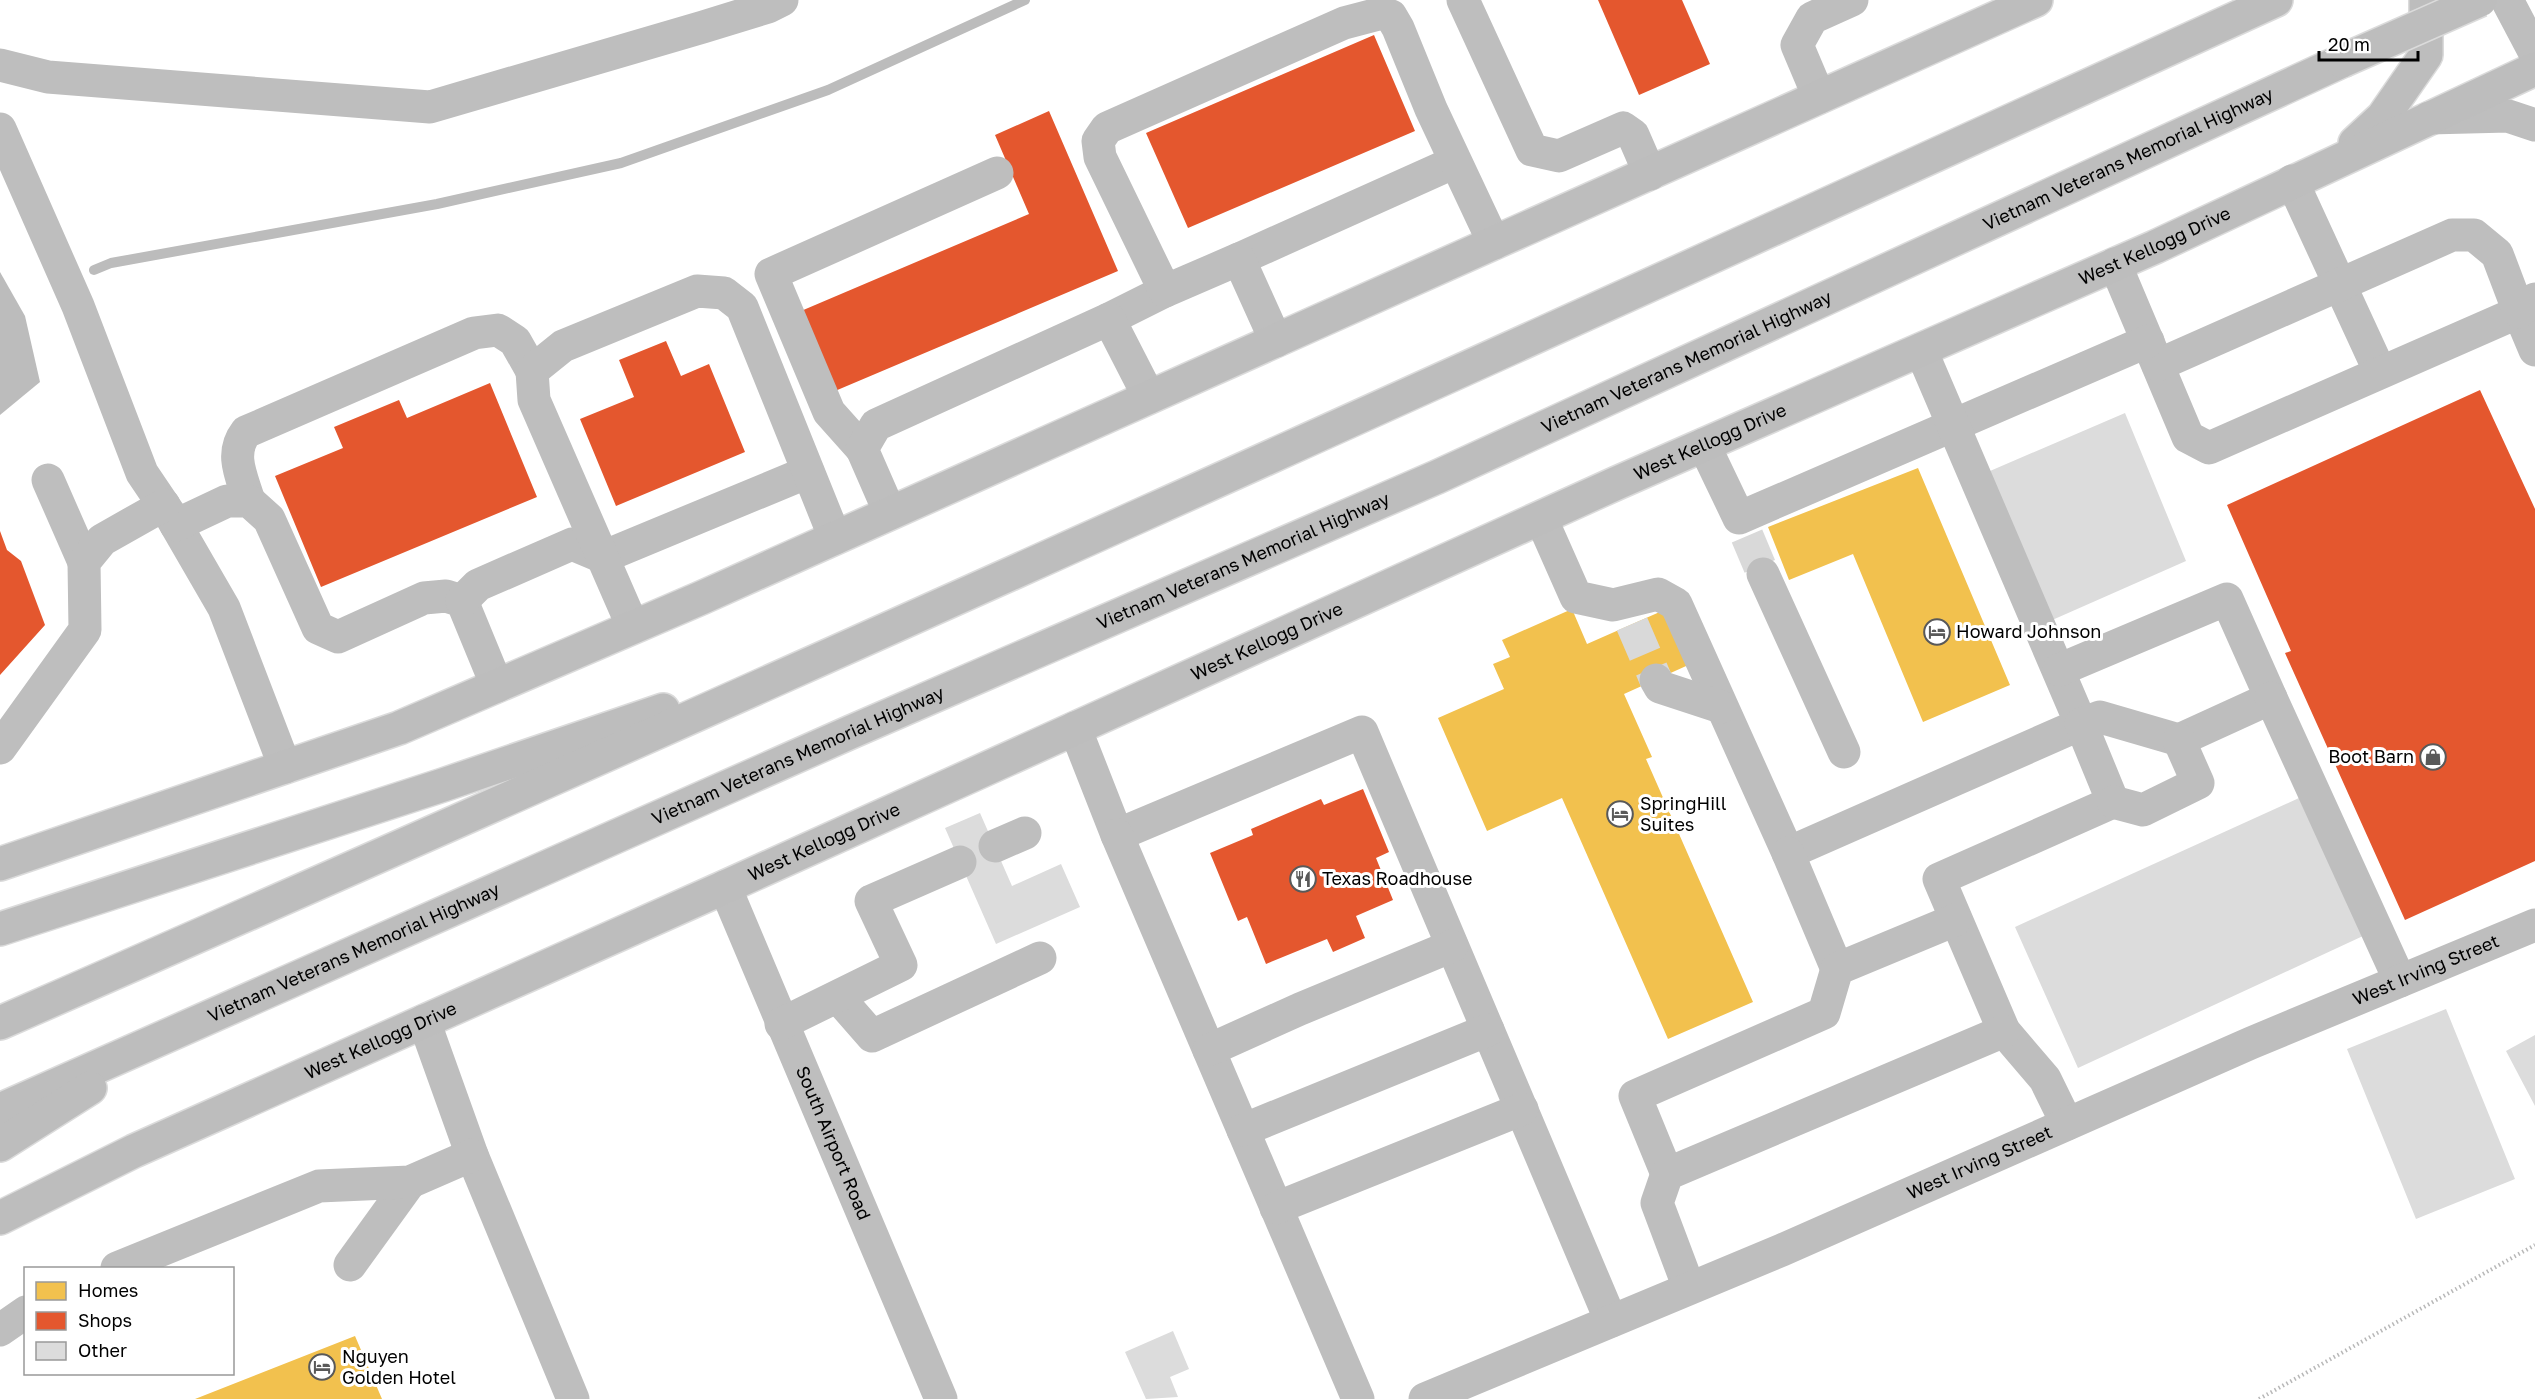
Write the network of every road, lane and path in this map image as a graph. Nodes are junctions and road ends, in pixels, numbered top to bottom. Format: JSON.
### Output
{"nodes":[{"id":1,"x":782,"y":0,"type":"edge"},
{"id":2,"x":1463,"y":0,"type":"edge"},
{"id":3,"x":1852,"y":0,"type":"edge"},
{"id":4,"x":2036,"y":0,"type":"edge"},
{"id":5,"x":2276,"y":0,"type":"edge"},
{"id":6,"x":2426,"y":0,"type":"edge"},
{"id":7,"x":2480,"y":0,"type":"edge"},
{"id":8,"x":2507,"y":0,"type":"edge"},
{"id":9,"x":2535,"y":53,"type":"edge"},
{"id":10,"x":0,"y":65,"type":"edge"},
{"id":11,"x":2535,"y":69,"type":"edge"},
{"id":12,"x":1819,"y":97,"type":"junction"},
{"id":13,"x":2429,"y":118,"type":"junction"},
{"id":14,"x":2535,"y":125,"type":"edge"},
{"id":15,"x":0,"y":129,"type":"edge"},
{"id":16,"x":2336,"y":161,"type":"junction"},
{"id":17,"x":1455,"y":162,"type":"junction"},
{"id":18,"x":997,"y":173,"type":"dead end"},
{"id":19,"x":1650,"y":174,"type":"junction"},
{"id":20,"x":2292,"y":182,"type":"junction"},
{"id":21,"x":1494,"y":243,"type":"junction"},
{"id":22,"x":1239,"y":259,"type":"junction"},
{"id":23,"x":2115,"y":264,"type":"junction"},
{"id":24,"x":2340,"y":284,"type":"junction"},
{"id":25,"x":1165,"y":291,"type":"junction"},
{"id":26,"x":2527,"y":306,"type":"edge"},
{"id":27,"x":1109,"y":319,"type":"junction"},
{"id":28,"x":1276,"y":341,"type":"junction"},
{"id":29,"x":1920,"y":350,"type":"junction"},
{"id":30,"x":2535,"y":350,"type":"edge"},
{"id":31,"x":2153,"y":353,"type":"junction"},
{"id":32,"x":532,"y":371,"type":"junction"},
{"id":33,"x":2380,"y":372,"type":"junction"},
{"id":34,"x":1149,"y":397,"type":"junction"},
{"id":35,"x":1953,"y":424,"type":"junction"},
{"id":36,"x":1704,"y":446,"type":"junction"},
{"id":37,"x":862,"y":449,"type":"junction"},
{"id":38,"x":808,"y":472,"type":"junction"},
{"id":39,"x":48,"y":480,"type":"dead end"},
{"id":40,"x":249,"y":501,"type":"junction"},
{"id":41,"x":890,"y":513,"type":"junction"},
{"id":42,"x":170,"y":515,"type":"junction"},
{"id":43,"x":1541,"y":518,"type":"junction"},
{"id":44,"x":835,"y":538,"type":"junction"},
{"id":45,"x":603,"y":557,"type":"junction"},
{"id":46,"x":84,"y":562,"type":"junction"},
{"id":47,"x":1763,"y":574,"type":"tunnel mouth"},
{"id":48,"x":462,"y":601,"type":"junction"},
{"id":49,"x":633,"y":627,"type":"junction"},
{"id":50,"x":857,"y":643,"type":"junction"},
{"id":51,"x":2056,"y":664,"type":"junction"},
{"id":52,"x":1656,"y":680,"type":"tunnel mouth"},
{"id":53,"x":497,"y":686,"type":"junction"},
{"id":54,"x":2271,"y":698,"type":"junction"},
{"id":55,"x":1721,"y":707,"type":"junction"},
{"id":56,"x":2081,"y":724,"type":"junction"},
{"id":57,"x":1075,"y":728,"type":"junction"},
{"id":58,"x":2179,"y":740,"type":"junction"},
{"id":59,"x":0,"y":748,"type":"edge"},
{"id":60,"x":1844,"y":752,"type":"dead end"},
{"id":61,"x":285,"y":767,"type":"junction"},
{"id":62,"x":2113,"y":802,"type":"junction"},
{"id":63,"x":1025,"y":833,"type":"dead end"},
{"id":64,"x":1117,"y":835,"type":"junction"},
{"id":65,"x":995,"y":846,"type":"dead end"},
{"id":66,"x":1788,"y":853,"type":"junction"},
{"id":67,"x":960,"y":862,"type":"dead end"},
{"id":68,"x":0,"y":864,"type":"edge"},
{"id":69,"x":724,"y":887,"type":"junction"},
{"id":70,"x":1955,"y":920,"type":"junction"},
{"id":71,"x":2535,"y":925,"type":"edge"},
{"id":72,"x":0,"y":929,"type":"edge"},
{"id":73,"x":1452,"y":945,"type":"junction"},
{"id":74,"x":1040,"y":958,"type":"dead end"},
{"id":75,"x":1837,"y":969,"type":"junction"},
{"id":76,"x":2400,"y":981,"type":"junction"},
{"id":77,"x":838,"y":997,"type":"junction"},
{"id":78,"x":424,"y":1021,"type":"junction"},
{"id":79,"x":0,"y":1023,"type":"edge"},
{"id":80,"x":781,"y":1024,"type":"junction"},
{"id":81,"x":182,"y":1030,"type":"junction"},
{"id":82,"x":1488,"y":1030,"type":"junction"},
{"id":83,"x":2004,"y":1030,"type":"junction"},
{"id":84,"x":1209,"y":1050,"type":"junction"},
{"id":85,"x":1522,"y":1109,"type":"junction"},
{"id":86,"x":0,"y":1110,"type":"edge"},
{"id":87,"x":2067,"y":1124,"type":"junction"},
{"id":88,"x":1243,"y":1130,"type":"junction"},
{"id":89,"x":0,"y":1145,"type":"edge"},
{"id":90,"x":472,"y":1155,"type":"junction"},
{"id":91,"x":1667,"y":1174,"type":"junction"},
{"id":92,"x":410,"y":1182,"type":"junction"},
{"id":93,"x":1276,"y":1208,"type":"junction"},
{"id":94,"x":0,"y":1218,"type":"edge"},
{"id":95,"x":2535,"y":1245,"type":"edge"},
{"id":96,"x":350,"y":1265,"type":"dead end"},
{"id":97,"x":122,"y":1267,"type":"edge"},
{"id":98,"x":1689,"y":1288,"type":"junction"},
{"id":99,"x":24,"y":1313,"type":"edge"},
{"id":100,"x":1611,"y":1321,"type":"junction"},
{"id":101,"x":0,"y":1330,"type":"edge"},
{"id":102,"x":573,"y":1399,"type":"edge"},
{"id":103,"x":941,"y":1399,"type":"edge"},
{"id":104,"x":1358,"y":1399,"type":"edge"},
{"id":105,"x":1425,"y":1399,"type":"edge"},
{"id":106,"x":2259,"y":1399,"type":"edge"}],
"edges":[{"from":1,"to":10,"type":"street"},
{"from":2,"to":19,"type":"street"},
{"from":3,"to":12,"type":"street"},
{"from":4,"to":12,"type":"main road"},
{"from":5,"to":50,"type":"main road"},
{"from":6,"to":16,"type":"main road"},
{"from":7,"to":81,"type":"main road","name":"Vietnam Veterans Memorial Highway","bridge":true},
{"from":8,"to":9,"type":"street"},
{"from":11,"to":13,"type":"main road","name":"West Kellogg Drive"},
{"from":12,"to":19,"type":"main road"},
{"from":13,"to":14,"type":"street"},
{"from":13,"to":16,"type":"main road","name":"West Kellogg Drive"},
{"from":15,"to":42,"type":"street"},
{"from":16,"to":20,"type":"main road","name":"West Kellogg Drive"},
{"from":17,"to":21,"type":"street"},
{"from":17,"to":22,"type":"street"},
{"from":17,"to":25,"type":"street"},
{"from":18,"to":37,"type":"street"},
{"from":19,"to":21,"type":"main road"},
{"from":20,"to":23,"type":"main road","name":"West Kellogg Drive"},
{"from":20,"to":24,"type":"street"},
{"from":21,"to":28,"type":"main road"},
{"from":22,"to":25,"type":"street"},
{"from":22,"to":28,"type":"street"},
{"from":23,"to":29,"type":"main road","name":"West Kellogg Drive"},
{"from":23,"to":31,"type":"street"},
{"from":24,"to":26,"type":"street"},
{"from":24,"to":31,"type":"street"},
{"from":24,"to":33,"type":"street"},
{"from":25,"to":27,"type":"street"},
{"from":26,"to":30,"type":"street"},
{"from":26,"to":33,"type":"street"},
{"from":27,"to":34,"type":"street"},
{"from":27,"to":37,"type":"street"},
{"from":28,"to":34,"type":"main road"},
{"from":29,"to":35,"type":"street"},
{"from":29,"to":36,"type":"main road","name":"West Kellogg Drive"},
{"from":31,"to":33,"type":"street"},
{"from":31,"to":35,"type":"street"},
{"from":32,"to":38,"type":"street"},
{"from":32,"to":40,"type":"street"},
{"from":32,"to":45,"type":"street"},
{"from":34,"to":41,"type":"main road"},
{"from":35,"to":36,"type":"street"},
{"from":35,"to":51,"type":"street"},
{"from":36,"to":43,"type":"main road","name":"West Kellogg Drive"},
{"from":37,"to":41,"type":"street"},
{"from":38,"to":44,"type":"street"},
{"from":38,"to":45,"type":"street"},
{"from":39,"to":46,"type":"street"},
{"from":40,"to":42,"type":"street"},
{"from":40,"to":48,"type":"street"},
{"from":41,"to":44,"type":"main road"},
{"from":42,"to":46,"type":"street"},
{"from":42,"to":61,"type":"street"},
{"from":43,"to":55,"type":"street"},
{"from":43,"to":57,"type":"main road","name":"West Kellogg Drive"},
{"from":44,"to":49,"type":"main road"},
{"from":45,"to":48,"type":"street"},
{"from":45,"to":49,"type":"street"},
{"from":46,"to":59,"type":"street"},
{"from":47,"to":60,"type":"street"},
{"from":48,"to":53,"type":"street"},
{"from":49,"to":53,"type":"main road"},
{"from":50,"to":72,"type":"main road"},
{"from":50,"to":79,"type":"main road"},
{"from":51,"to":54,"type":"street"},
{"from":51,"to":56,"type":"street"},
{"from":52,"to":55,"type":"street"},
{"from":53,"to":61,"type":"main road"},
{"from":54,"to":58,"type":"street"},
{"from":54,"to":76,"type":"street"},
{"from":55,"to":66,"type":"street"},
{"from":56,"to":58,"type":"street"},
{"from":56,"to":62,"type":"street"},
{"from":56,"to":66,"type":"street"},
{"from":57,"to":64,"type":"street"},
{"from":57,"to":69,"type":"main road","name":"West Kellogg Drive"},
{"from":58,"to":62,"type":"street"},
{"from":61,"to":68,"type":"main road"},
{"from":62,"to":70,"type":"street"},
{"from":63,"to":65,"type":"street"},
{"from":64,"to":73,"type":"street"},
{"from":64,"to":84,"type":"street"},
{"from":66,"to":75,"type":"street"},
{"from":67,"to":77,"type":"street"},
{"from":69,"to":78,"type":"main road","name":"West Kellogg Drive"},
{"from":69,"to":80,"type":"street","name":"South Airport Road"},
{"from":70,"to":75,"type":"street"},
{"from":70,"to":83,"type":"street"},
{"from":71,"to":76,"type":"street","name":"West Irving Street"},
{"from":73,"to":82,"type":"street"},
{"from":73,"to":84,"type":"street"},
{"from":74,"to":77,"type":"street"},
{"from":75,"to":91,"type":"street"},
{"from":76,"to":87,"type":"street","name":"West Irving Street"},
{"from":77,"to":80,"type":"street"},
{"from":78,"to":90,"type":"street"},
{"from":78,"to":94,"type":"main road","name":"West Kellogg Drive"},
{"from":80,"to":103,"type":"street","name":"South Airport Road"},
{"from":81,"to":86,"type":"main road","name":"Vietnam Veterans Memorial Highway"},
{"from":81,"to":89,"type":"main road"},
{"from":82,"to":85,"type":"street"},
{"from":82,"to":88,"type":"street"},
{"from":83,"to":87,"type":"street"},
{"from":83,"to":91,"type":"street"},
{"from":84,"to":88,"type":"street"},
{"from":85,"to":93,"type":"street"},
{"from":85,"to":100,"type":"street"},
{"from":87,"to":98,"type":"street","name":"West Irving Street"},
{"from":88,"to":93,"type":"street"},
{"from":90,"to":92,"type":"street"},
{"from":90,"to":102,"type":"street"},
{"from":91,"to":98,"type":"street"},
{"from":92,"to":96,"type":"street"},
{"from":92,"to":97,"type":"street"},
{"from":93,"to":104,"type":"street"},
{"from":95,"to":106,"type":"path"},
{"from":98,"to":100,"type":"street","name":"West Irving Street"},
{"from":99,"to":101,"type":"street"},
{"from":100,"to":105,"type":"street","name":"West Irving Street"}]}
